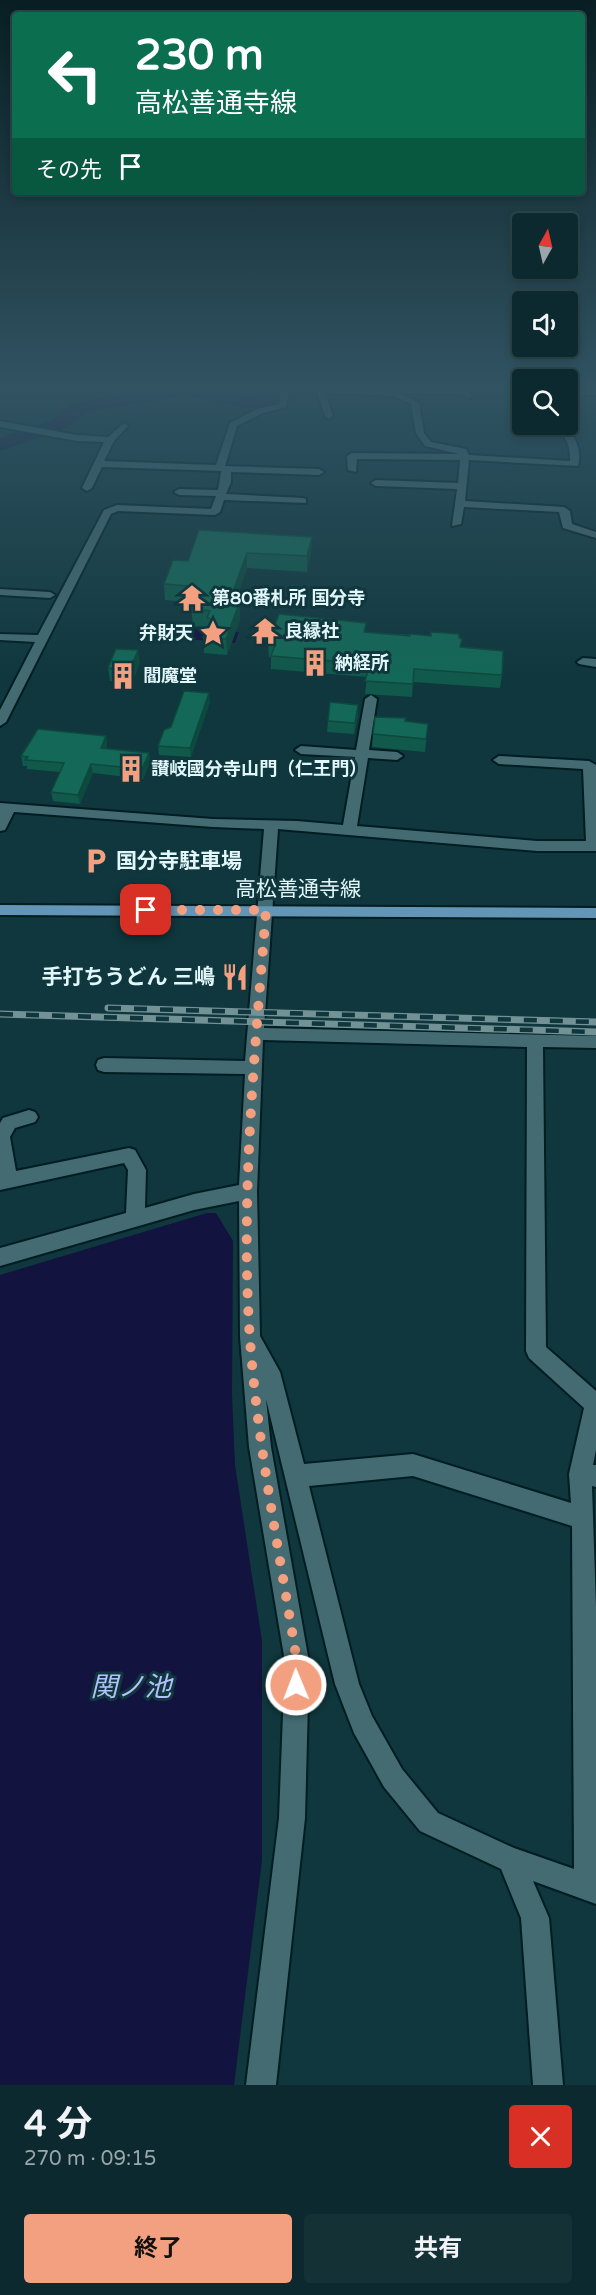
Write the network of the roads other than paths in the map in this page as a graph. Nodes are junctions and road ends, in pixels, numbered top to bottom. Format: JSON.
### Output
{"nodes":[{"id":1,"x":88,"y":485,"type":"edge"},
{"id":2,"x":225,"y":485,"type":"edge"},
{"id":3,"x":442,"y":485,"type":"edge"},
{"id":4,"x":462,"y":486,"type":"joint"},
{"id":5,"x":87,"y":488,"type":"dead end"},
{"id":6,"x":179,"y":492,"type":"dead end"},
{"id":7,"x":221,"y":495,"type":"junction"},
{"id":8,"x":303,"y":501,"type":"dead end"},
{"id":9,"x":460,"y":504,"type":"junction"},
{"id":10,"x":456,"y":524,"type":"dead end"},
{"id":11,"x":596,"y":535,"type":"edge"},
{"id":12,"x":0,"y":592,"type":"edge"},
{"id":13,"x":50,"y":595,"type":"dead end"},
{"id":14,"x":0,"y":637,"type":"edge"},
{"id":15,"x":43,"y":639,"type":"junction"},
{"id":16,"x":583,"y":662,"type":"dead end"},
{"id":17,"x":596,"y":663,"type":"edge"},
{"id":18,"x":371,"y":699,"type":"dead end"},
{"id":19,"x":0,"y":722,"type":"edge"},
{"id":20,"x":301,"y":750,"type":"dead end"},
{"id":21,"x":361,"y":753,"type":"junction"},
{"id":22,"x":397,"y":756,"type":"dead end"},
{"id":23,"x":499,"y":760,"type":"dead end"},
{"id":24,"x":4,"y":807,"type":"edge"},
{"id":25,"x":271,"y":824,"type":"junction"},
{"id":26,"x":0,"y":827,"type":"edge"},
{"id":27,"x":349,"y":830,"type":"junction"},
{"id":28,"x":595,"y":846,"type":"edge"},
{"id":29,"x":0,"y":909,"type":"edge"},
{"id":30,"x":266,"y":910,"type":"junction"},
{"id":31,"x":596,"y":913,"type":"edge"},
{"id":32,"x":255,"y":1034,"type":"junction"},
{"id":33,"x":535,"y":1040,"type":"junction"},
{"id":34,"x":596,"y":1042,"type":"edge"},
{"id":35,"x":105,"y":1065,"type":"dead end"},
{"id":36,"x":253,"y":1068,"type":"junction"},
{"id":37,"x":29,"y":1117,"type":"dead end"},
{"id":38,"x":4,"y":1181,"type":"edge"},
{"id":39,"x":248,"y":1191,"type":"junction"},
{"id":40,"x":135,"y":1219,"type":"junction"},
{"id":41,"x":0,"y":1257,"type":"edge"},
{"id":42,"x":250,"y":1337,"type":"junction"},
{"id":43,"x":588,"y":1475,"type":"edge"},
{"id":44,"x":297,"y":1476,"type":"junction"},
{"id":45,"x":583,"y":1518,"type":"junction"},
{"id":46,"x":510,"y":1860,"type":"junction"},
{"id":47,"x":592,"y":1889,"type":"edge"},
{"id":48,"x":261,"y":2085,"type":"edge"},
{"id":49,"x":548,"y":2085,"type":"edge"}],
"edges":[{"from":1,"to":5,"type":"street"},
{"from":2,"to":7,"type":"street"},
{"from":3,"to":4,"type":"street"},
{"from":4,"to":9,"type":"street"},
{"from":6,"to":7,"type":"street"},
{"from":7,"to":8,"type":"street"},
{"from":7,"to":15,"type":"street"},
{"from":9,"to":10,"type":"street"},
{"from":9,"to":11,"type":"street"},
{"from":12,"to":13,"type":"street"},
{"from":14,"to":15,"type":"street"},
{"from":15,"to":19,"type":"street"},
{"from":16,"to":17,"type":"street"},
{"from":18,"to":21,"type":"street"},
{"from":20,"to":21,"type":"street"},
{"from":21,"to":22,"type":"street"},
{"from":21,"to":27,"type":"street"},
{"from":23,"to":28,"type":"street"},
{"from":24,"to":25,"type":"street"},
{"from":24,"to":26,"type":"street"},
{"from":25,"to":27,"type":"street"},
{"from":25,"to":30,"type":"street"},
{"from":27,"to":28,"type":"street"},
{"from":29,"to":30,"type":"main road","name":"高松善通寺線"},
{"from":30,"to":31,"type":"main road","name":"高松善通寺線"},
{"from":30,"to":32,"type":"street"},
{"from":32,"to":33,"type":"street"},
{"from":32,"to":36,"type":"street"},
{"from":33,"to":34,"type":"street"},
{"from":33,"to":43,"type":"street"},
{"from":35,"to":36,"type":"street"},
{"from":36,"to":39,"type":"street"},
{"from":37,"to":38,"type":"street"},
{"from":38,"to":40,"type":"street"},
{"from":39,"to":40,"type":"street"},
{"from":39,"to":42,"type":"street"},
{"from":40,"to":41,"type":"street"},
{"from":42,"to":44,"type":"street"},
{"from":42,"to":48,"type":"street"},
{"from":43,"to":45,"type":"street"},
{"from":44,"to":45,"type":"street"},
{"from":44,"to":46,"type":"street"},
{"from":45,"to":47,"type":"street"},
{"from":46,"to":47,"type":"street"},
{"from":46,"to":49,"type":"street"}]}
